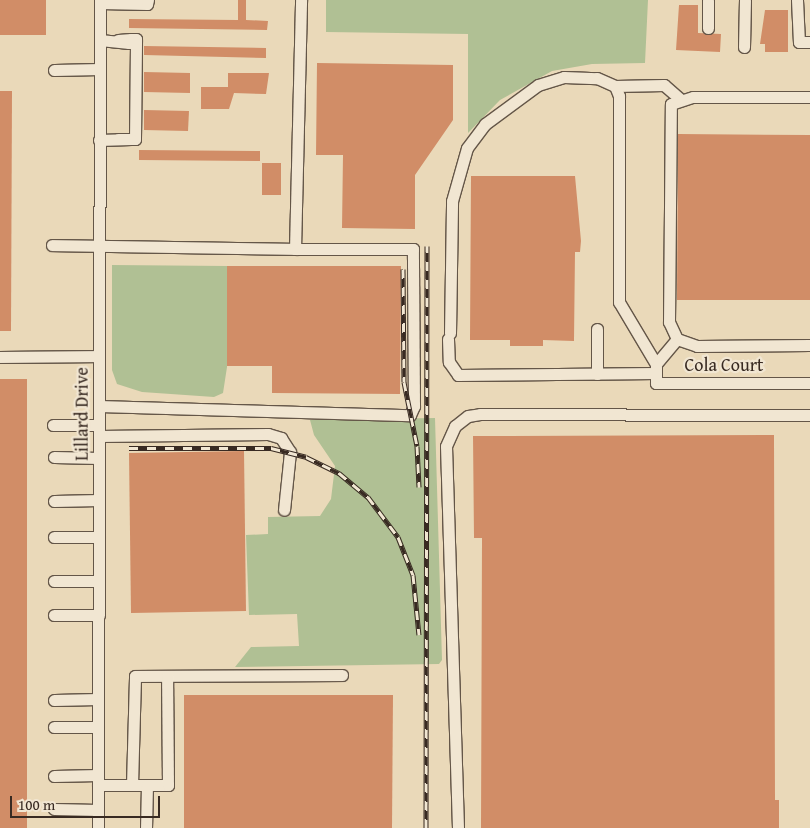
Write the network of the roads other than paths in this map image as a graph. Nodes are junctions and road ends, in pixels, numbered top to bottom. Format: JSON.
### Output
{"nodes":[{"id":1,"x":148,"y":0,"type":"edge"},
{"id":2,"x":301,"y":0,"type":"edge"},
{"id":3,"x":708,"y":0,"type":"edge"},
{"id":4,"x":744,"y":0,"type":"edge"},
{"id":5,"x":797,"y":0,"type":"edge"},
{"id":6,"x":100,"y":2,"type":"edge"},
{"id":7,"x":804,"y":23,"type":"edge"},
{"id":8,"x":708,"y":28,"type":"dead end"},
{"id":9,"x":100,"y":40,"type":"junction"},
{"id":10,"x":810,"y":42,"type":"edge"},
{"id":11,"x":744,"y":47,"type":"dead end"},
{"id":12,"x":100,"y":69,"type":"junction"},
{"id":13,"x":54,"y":70,"type":"dead end"},
{"id":14,"x":615,"y":86,"type":"junction"},
{"id":15,"x":679,"y":98,"type":"junction"},
{"id":16,"x":810,"y":98,"type":"edge"},
{"id":17,"x":100,"y":140,"type":"junction"},
{"id":18,"x":52,"y":245,"type":"dead end"},
{"id":19,"x":99,"y":247,"type":"junction"},
{"id":20,"x":296,"y":249,"type":"junction"},
{"id":21,"x":597,"y":329,"type":"dead end"},
{"id":22,"x":677,"y":339,"type":"junction"},
{"id":23,"x":810,"y":345,"type":"edge"},
{"id":24,"x":99,"y":356,"type":"junction"},
{"id":25,"x":0,"y":357,"type":"edge"},
{"id":26,"x":656,"y":369,"type":"junction"},
{"id":27,"x":597,"y":374,"type":"junction"},
{"id":28,"x":810,"y":383,"type":"edge"},
{"id":29,"x":99,"y":406,"type":"junction"},
{"id":30,"x":810,"y":415,"type":"edge"},
{"id":31,"x":54,"y":425,"type":"dead end"},
{"id":32,"x":99,"y":430,"type":"junction"},
{"id":33,"x":54,"y":457,"type":"dead end"},
{"id":34,"x":99,"y":458,"type":"junction"},
{"id":35,"x":99,"y":500,"type":"junction"},
{"id":36,"x":54,"y":501,"type":"dead end"},
{"id":37,"x":284,"y":510,"type":"dead end"},
{"id":38,"x":54,"y":537,"type":"dead end"},
{"id":39,"x":99,"y":537,"type":"junction"},
{"id":40,"x":54,"y":580,"type":"dead end"},
{"id":41,"x":99,"y":581,"type":"junction"},
{"id":42,"x":54,"y":615,"type":"dead end"},
{"id":43,"x":99,"y":615,"type":"junction"},
{"id":44,"x":342,"y":675,"type":"dead end"},
{"id":45,"x":168,"y":676,"type":"junction"},
{"id":46,"x":98,"y":699,"type":"junction"},
{"id":47,"x":54,"y":700,"type":"dead end"},
{"id":48,"x":54,"y":727,"type":"dead end"},
{"id":49,"x":98,"y":727,"type":"junction"},
{"id":50,"x":54,"y":776,"type":"dead end"},
{"id":51,"x":98,"y":780,"type":"junction"},
{"id":52,"x":132,"y":785,"type":"junction"},
{"id":53,"x":146,"y":785,"type":"junction"},
{"id":54,"x":54,"y":809,"type":"dead end"},
{"id":55,"x":98,"y":810,"type":"junction"},
{"id":56,"x":98,"y":828,"type":"edge"},
{"id":57,"x":146,"y":828,"type":"edge"},
{"id":58,"x":458,"y":828,"type":"edge"}],
"edges":[{"from":1,"to":6,"type":"street"},
{"from":2,"to":20,"type":"street"},
{"from":3,"to":8,"type":"street"},
{"from":4,"to":11,"type":"street"},
{"from":5,"to":7,"type":"street"},
{"from":6,"to":9,"type":"street","name":"Lillard Drive"},
{"from":7,"to":10,"type":"street"},
{"from":9,"to":12,"type":"street","name":"Lillard Drive"},
{"from":9,"to":17,"type":"street"},
{"from":12,"to":13,"type":"street"},
{"from":12,"to":17,"type":"street","name":"Lillard Drive"},
{"from":14,"to":15,"type":"street"},
{"from":14,"to":26,"type":"street"},
{"from":14,"to":27,"type":"street"},
{"from":15,"to":16,"type":"street"},
{"from":15,"to":22,"type":"street"},
{"from":17,"to":19,"type":"street","name":"Lillard Drive"},
{"from":18,"to":19,"type":"street"},
{"from":19,"to":20,"type":"street"},
{"from":19,"to":24,"type":"street","name":"Lillard Drive"},
{"from":20,"to":29,"type":"street"},
{"from":21,"to":27,"type":"street"},
{"from":22,"to":23,"type":"street"},
{"from":22,"to":26,"type":"street"},
{"from":24,"to":25,"type":"street"},
{"from":24,"to":29,"type":"street","name":"Lillard Drive"},
{"from":26,"to":27,"type":"street"},
{"from":26,"to":28,"type":"street","name":"Cola Court"},
{"from":29,"to":32,"type":"street","name":"Lillard Drive"},
{"from":30,"to":58,"type":"street"},
{"from":31,"to":32,"type":"street"},
{"from":32,"to":34,"type":"street","name":"Lillard Drive"},
{"from":32,"to":37,"type":"street"},
{"from":33,"to":34,"type":"street"},
{"from":34,"to":35,"type":"street","name":"Lillard Drive"},
{"from":35,"to":36,"type":"street"},
{"from":35,"to":39,"type":"street","name":"Lillard Drive"},
{"from":38,"to":39,"type":"street"},
{"from":39,"to":41,"type":"street","name":"Lillard Drive"},
{"from":40,"to":41,"type":"street"},
{"from":41,"to":43,"type":"street","name":"Lillard Drive"},
{"from":42,"to":43,"type":"street"},
{"from":43,"to":46,"type":"street","name":"Lillard Drive"},
{"from":44,"to":45,"type":"street"},
{"from":45,"to":52,"type":"street"},
{"from":45,"to":53,"type":"street"},
{"from":46,"to":47,"type":"street"},
{"from":46,"to":49,"type":"street","name":"Lillard Drive"},
{"from":48,"to":49,"type":"street"},
{"from":49,"to":51,"type":"street","name":"Lillard Drive"},
{"from":50,"to":51,"type":"street"},
{"from":51,"to":52,"type":"street"},
{"from":51,"to":55,"type":"street","name":"Lillard Drive"},
{"from":52,"to":53,"type":"street"},
{"from":53,"to":57,"type":"street"},
{"from":54,"to":55,"type":"street"},
{"from":55,"to":56,"type":"street","name":"Lillard Drive"}]}
